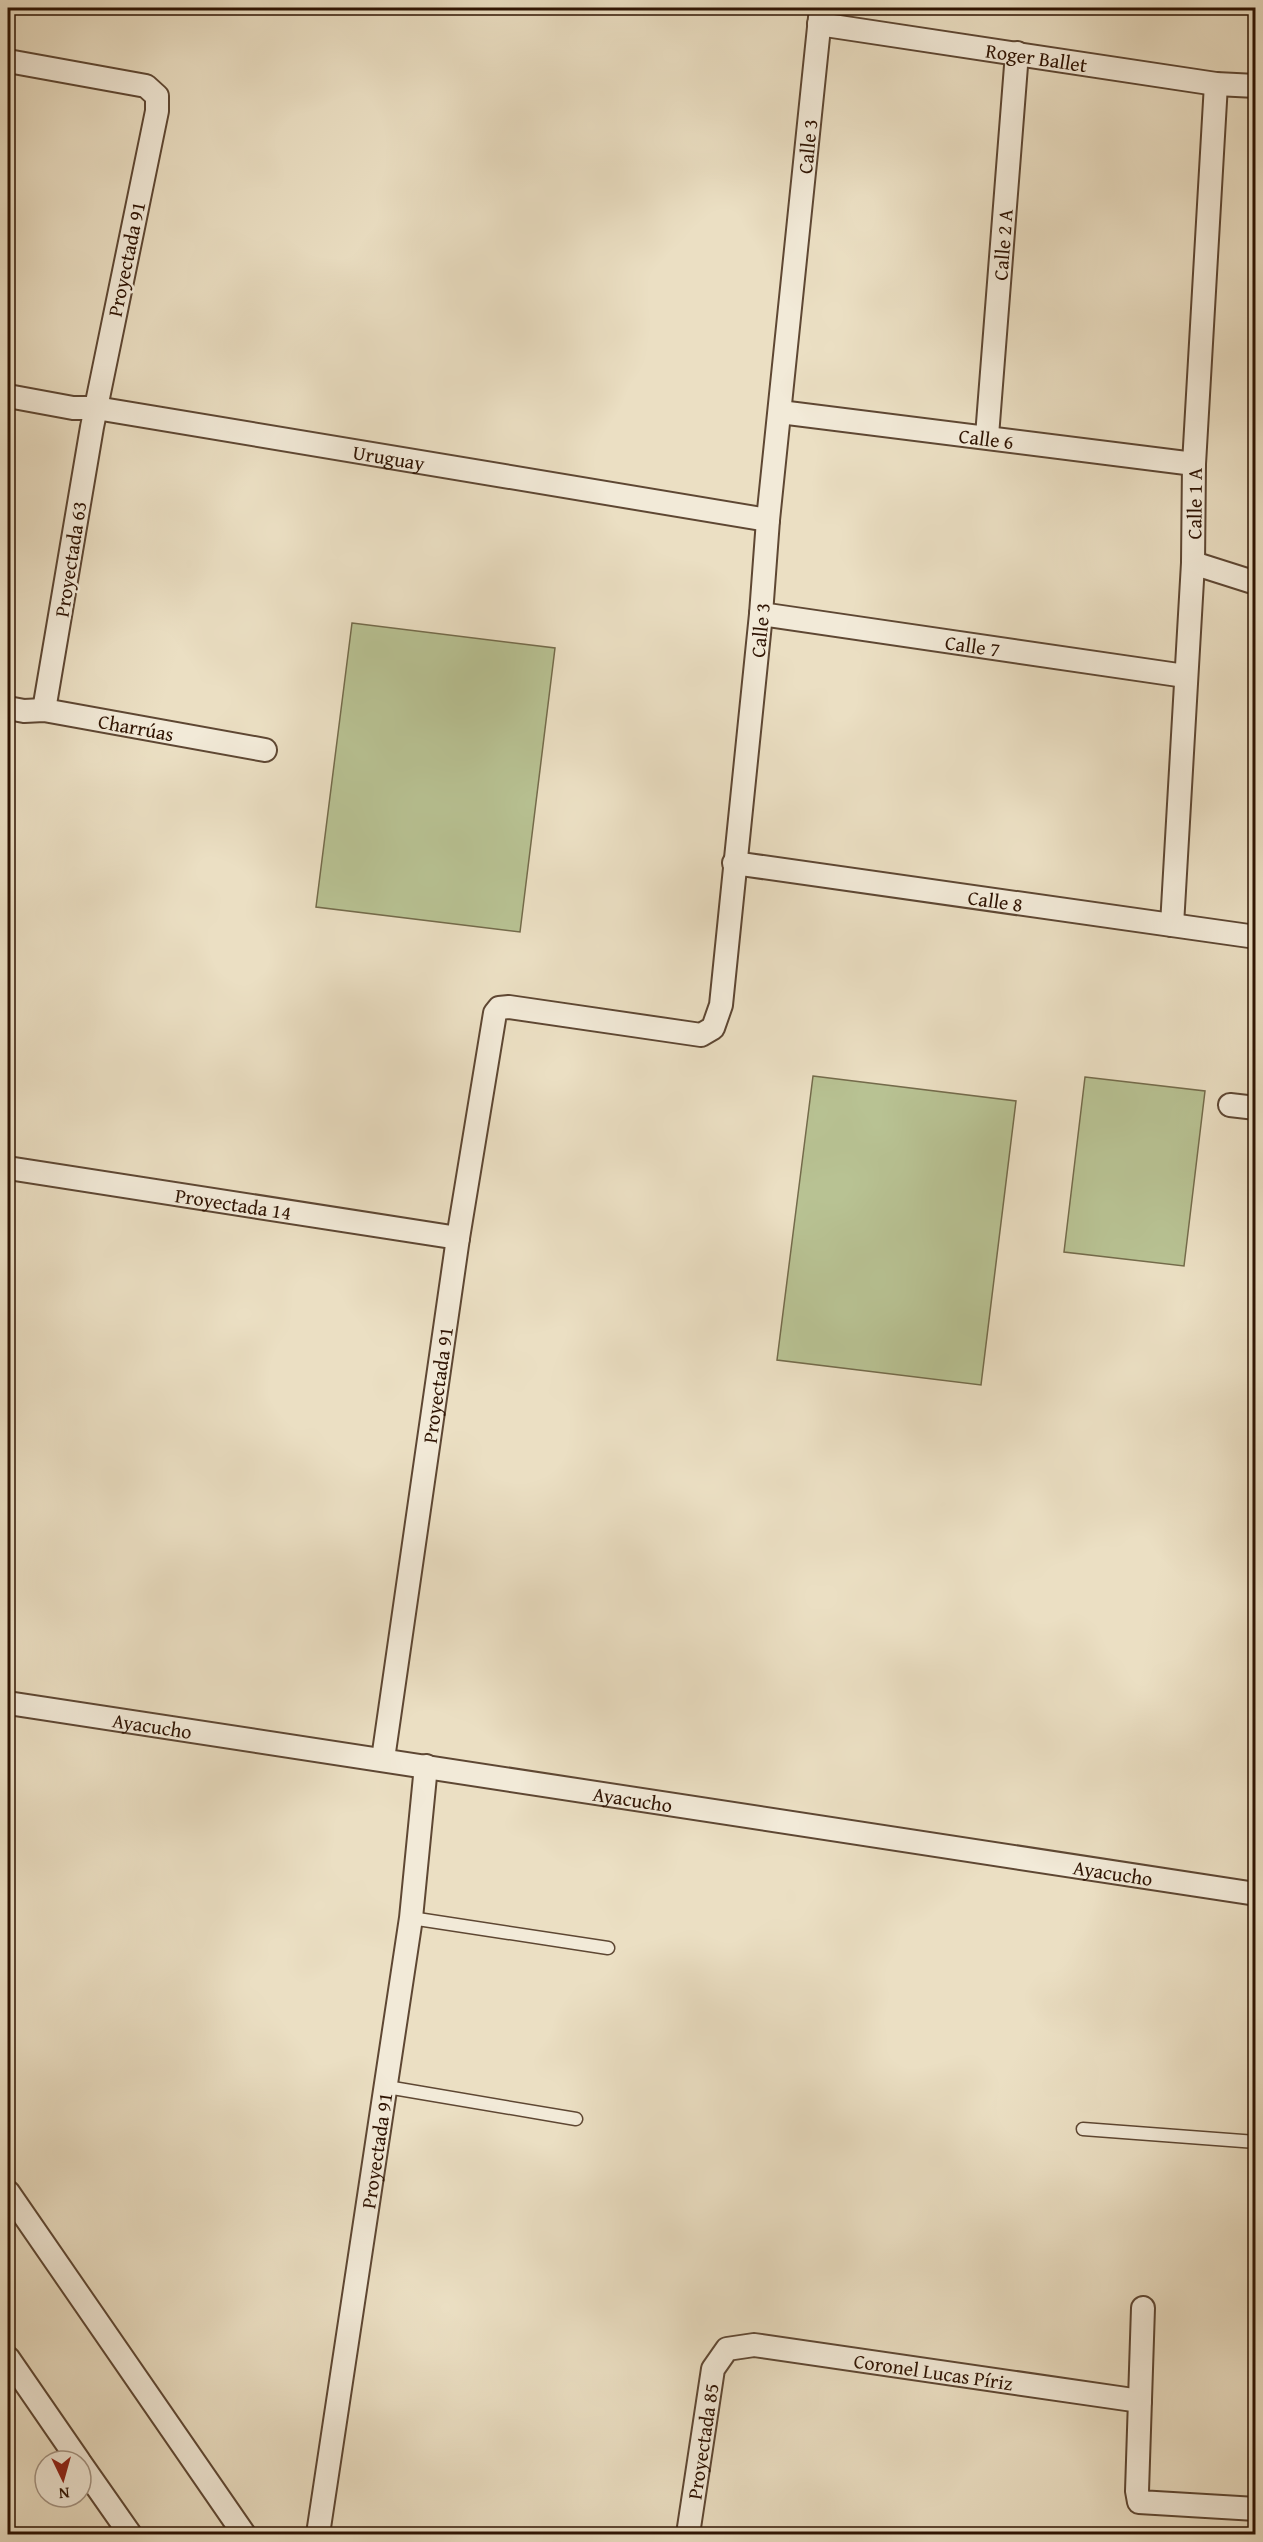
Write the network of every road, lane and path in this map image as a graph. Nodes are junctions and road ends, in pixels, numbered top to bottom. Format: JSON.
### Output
{"nodes":[{"id":1,"x":820,"y":16,"type":"edge"},
{"id":2,"x":1017,"y":52,"type":"junction"},
{"id":3,"x":8,"y":61,"type":"edge"},
{"id":4,"x":1216,"y":84,"type":"junction"},
{"id":5,"x":1256,"y":86,"type":"edge"},
{"id":6,"x":8,"y":396,"type":"edge"},
{"id":7,"x":96,"y":408,"type":"junction"},
{"id":8,"x":780,"y":412,"type":"junction"},
{"id":9,"x":987,"y":436,"type":"junction"},
{"id":10,"x":1194,"y":464,"type":"junction"},
{"id":11,"x":768,"y":520,"type":"junction"},
{"id":12,"x":1192,"y":563,"type":"junction"},
{"id":13,"x":1256,"y":583,"type":"edge"},
{"id":14,"x":761,"y":614,"type":"junction"},
{"id":15,"x":1185,"y":676,"type":"junction"},
{"id":16,"x":8,"y":708,"type":"edge"},
{"id":17,"x":44,"y":710,"type":"junction"},
{"id":18,"x":265,"y":750,"type":"dead end"},
{"id":19,"x":734,"y":863,"type":"junction"},
{"id":20,"x":1172,"y":925,"type":"junction"},
{"id":21,"x":1256,"y":937,"type":"edge"},
{"id":22,"x":495,"y":1013,"type":"joint"},
{"id":23,"x":1230,"y":1105,"type":"dead end"},
{"id":24,"x":1255,"y":1107,"type":"edge"},
{"id":25,"x":8,"y":1168,"type":"edge"},
{"id":26,"x":458,"y":1238,"type":"junction"},
{"id":27,"x":8,"y":1703,"type":"edge"},
{"id":28,"x":383,"y":1759,"type":"junction"},
{"id":29,"x":426,"y":1766,"type":"junction"},
{"id":30,"x":1256,"y":1894,"type":"edge"},
{"id":31,"x":411,"y":1918,"type":"junction"},
{"id":32,"x":608,"y":1948,"type":"dead end"},
{"id":33,"x":387,"y":2087,"type":"junction"},
{"id":34,"x":576,"y":2118,"type":"dead end"},
{"id":35,"x":1083,"y":2129,"type":"dead end"},
{"id":36,"x":1256,"y":2142,"type":"edge"},
{"id":37,"x":8,"y":2192,"type":"edge"},
{"id":38,"x":1143,"y":2308,"type":"dead end"},
{"id":39,"x":727,"y":2349,"type":"joint"},
{"id":40,"x":8,"y":2358,"type":"edge"},
{"id":41,"x":1140,"y":2401,"type":"junction"},
{"id":42,"x":71,"y":2449,"type":"edge"},
{"id":43,"x":93,"y":2481,"type":"edge"},
{"id":44,"x":1256,"y":2510,"type":"edge"},
{"id":45,"x":130,"y":2535,"type":"edge"},
{"id":46,"x":244,"y":2535,"type":"edge"},
{"id":47,"x":318,"y":2535,"type":"edge"},
{"id":48,"x":688,"y":2535,"type":"edge"}],
"edges":[{"from":1,"to":2,"type":"street","name":"Roger Ballet"},
{"from":1,"to":8,"type":"street","name":"Calle 3"},
{"from":2,"to":4,"type":"street","name":"Roger Ballet"},
{"from":2,"to":9,"type":"street","name":"Calle 2 A"},
{"from":3,"to":7,"type":"street","name":"Proyectada 91"},
{"from":4,"to":5,"type":"street","name":"Roger Ballet"},
{"from":4,"to":10,"type":"street","name":"Calle 1 A"},
{"from":6,"to":7,"type":"street","name":"Uruguay"},
{"from":7,"to":11,"type":"street","name":"Uruguay"},
{"from":7,"to":17,"type":"street","name":"Proyectada 63"},
{"from":8,"to":9,"type":"street","name":"Calle 6"},
{"from":8,"to":11,"type":"street","name":"Calle 3"},
{"from":9,"to":10,"type":"street","name":"Calle 6"},
{"from":10,"to":12,"type":"street","name":"Calle 1 A"},
{"from":11,"to":14,"type":"street","name":"Calle 3"},
{"from":12,"to":13,"type":"street"},
{"from":12,"to":15,"type":"street","name":"Calle 1 A"},
{"from":14,"to":15,"type":"street","name":"Calle 7"},
{"from":14,"to":19,"type":"street","name":"Calle 3"},
{"from":15,"to":20,"type":"street","name":"Calle 1 A"},
{"from":16,"to":17,"type":"street","name":"Charrúas"},
{"from":17,"to":18,"type":"street","name":"Charrúas"},
{"from":19,"to":20,"type":"street","name":"Calle 8"},
{"from":19,"to":22,"type":"street","name":"Calle 3"},
{"from":20,"to":21,"type":"street","name":"Calle 8"},
{"from":22,"to":26,"type":"street","name":"Proyectada 91"},
{"from":23,"to":24,"type":"street"},
{"from":25,"to":26,"type":"street","name":"Proyectada 14"},
{"from":26,"to":28,"type":"street","name":"Proyectada 91"},
{"from":27,"to":28,"type":"street","name":"Ayacucho"},
{"from":28,"to":29,"type":"street","name":"Ayacucho"},
{"from":29,"to":30,"type":"street","name":"Ayacucho"},
{"from":29,"to":31,"type":"street","name":"Proyectada 91"},
{"from":31,"to":32,"type":"lane"},
{"from":31,"to":33,"type":"street","name":"Proyectada 91"},
{"from":33,"to":34,"type":"lane"},
{"from":33,"to":47,"type":"street","name":"Proyectada 91"},
{"from":35,"to":36,"type":"lane"},
{"from":37,"to":46,"type":"street"},
{"from":38,"to":41,"type":"street"},
{"from":39,"to":41,"type":"street","name":"Coronel Lucas Píriz"},
{"from":39,"to":48,"type":"street","name":"Proyectada 85"},
{"from":40,"to":42,"type":"street"},
{"from":41,"to":44,"type":"street"},
{"from":43,"to":45,"type":"street"}]}
